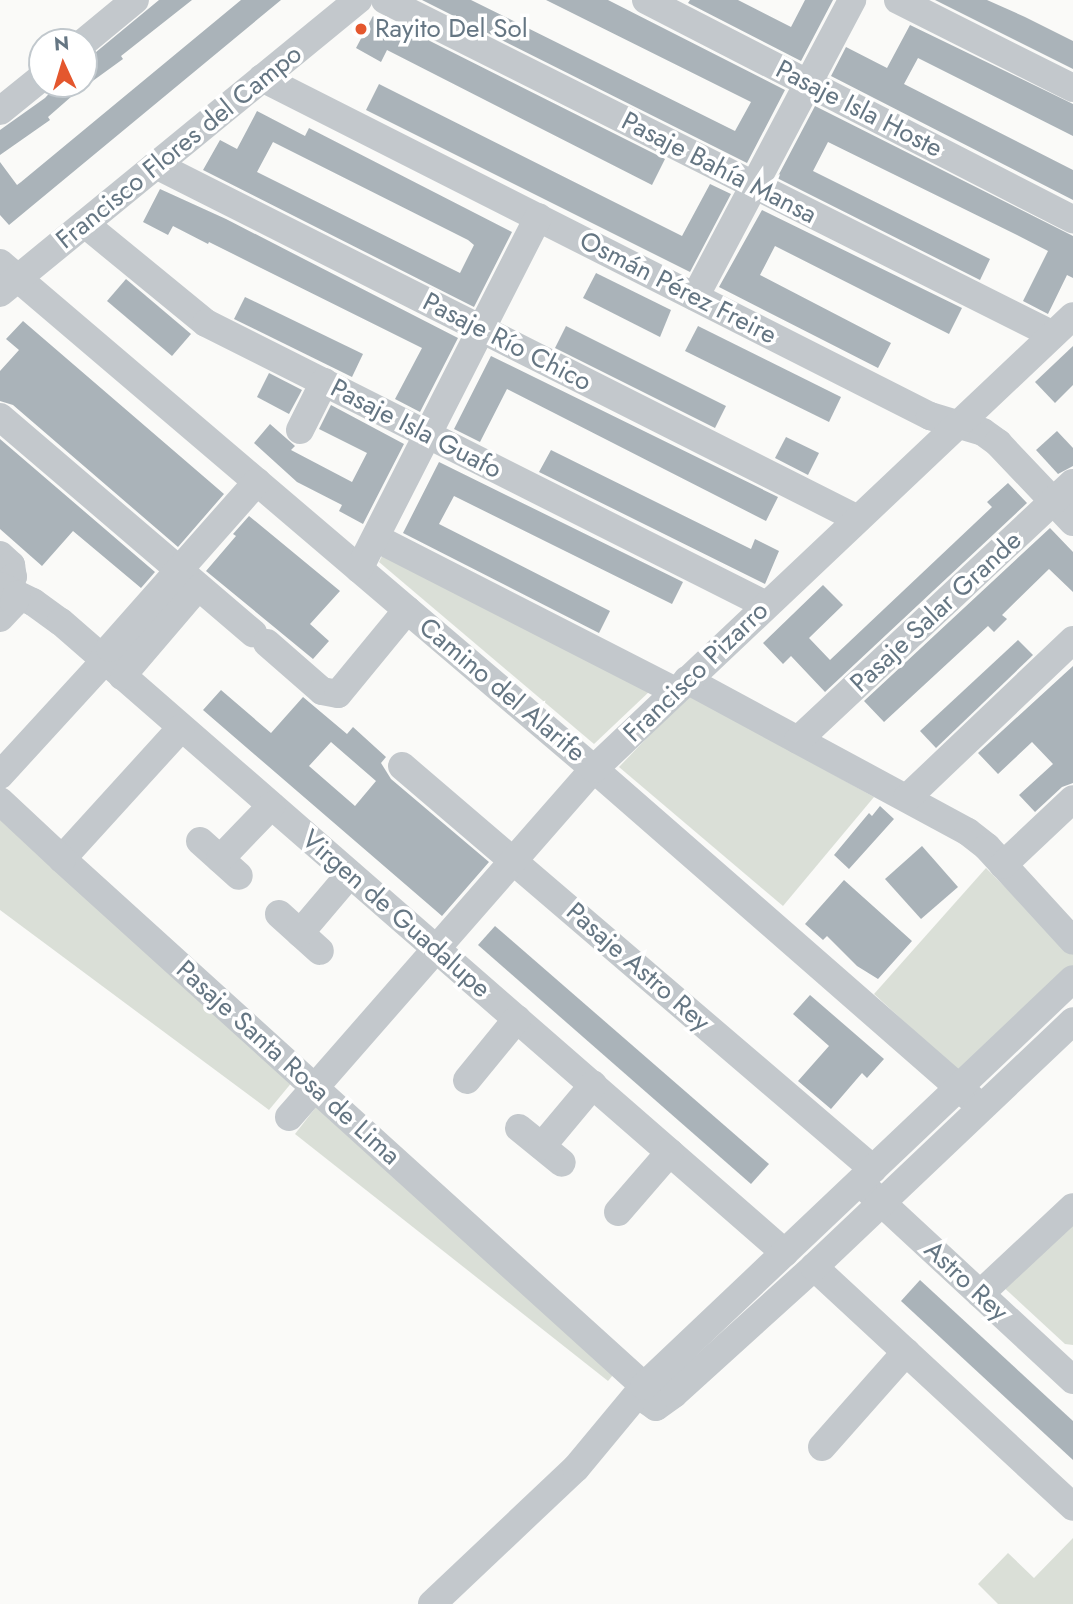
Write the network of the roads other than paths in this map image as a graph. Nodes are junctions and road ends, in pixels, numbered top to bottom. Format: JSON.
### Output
{"nodes":[{"id":1,"x":358,"y":0,"type":"edge"},
{"id":2,"x":385,"y":0,"type":"edge"},
{"id":3,"x":646,"y":0,"type":"edge"},
{"id":4,"x":852,"y":0,"type":"edge"},
{"id":5,"x":898,"y":0,"type":"edge"},
{"id":6,"x":134,"y":1,"type":"edge"},
{"id":7,"x":98,"y":31,"type":"edge"},
{"id":8,"x":262,"y":78,"type":"junction"},
{"id":9,"x":808,"y":83,"type":"junction"},
{"id":10,"x":1073,"y":88,"type":"edge"},
{"id":11,"x":156,"y":165,"type":"junction"},
{"id":12,"x":754,"y":185,"type":"junction"},
{"id":13,"x":538,"y":218,"type":"junction"},
{"id":14,"x":1073,"y":219,"type":"edge"},
{"id":15,"x":85,"y":224,"type":"junction"},
{"id":16,"x":6,"y":278,"type":"edge"},
{"id":17,"x":695,"y":297,"type":"junction"},
{"id":18,"x":1073,"y":316,"type":"edge"},
{"id":19,"x":481,"y":329,"type":"junction"},
{"id":20,"x":1053,"y":335,"type":"junction"},
{"id":21,"x":324,"y":382,"type":"junction"},
{"id":22,"x":0,"y":417,"type":"edge"},
{"id":23,"x":960,"y":424,"type":"junction"},
{"id":24,"x":300,"y":430,"type":"dead end"},
{"id":25,"x":428,"y":435,"type":"junction"},
{"id":26,"x":257,"y":482,"type":"junction"},
{"id":27,"x":1063,"y":492,"type":"edge"},
{"id":28,"x":858,"y":519,"type":"junction"},
{"id":29,"x":1073,"y":522,"type":"edge"},
{"id":30,"x":376,"y":538,"type":"junction"},
{"id":31,"x":0,"y":555,"type":"edge"},
{"id":32,"x":359,"y":569,"type":"junction"},
{"id":33,"x":188,"y":578,"type":"junction"},
{"id":34,"x":8,"y":590,"type":"edge"},
{"id":35,"x":766,"y":605,"type":"junction"},
{"id":36,"x":407,"y":610,"type":"junction"},
{"id":37,"x":0,"y":618,"type":"edge"},
{"id":38,"x":1073,"y":640,"type":"edge"},
{"id":39,"x":113,"y":668,"type":"junction"},
{"id":40,"x":681,"y":686,"type":"junction"},
{"id":41,"x":181,"y":729,"type":"junction"},
{"id":42,"x":798,"y":740,"type":"junction"},
{"id":43,"x":402,"y":766,"type":"dead end"},
{"id":44,"x":594,"y":769,"type":"junction"},
{"id":45,"x":0,"y":775,"type":"edge"},
{"id":46,"x":907,"y":798,"type":"junction"},
{"id":47,"x":1073,"y":799,"type":"edge"},
{"id":48,"x":0,"y":801,"type":"edge"},
{"id":49,"x":271,"y":806,"type":"junction"},
{"id":50,"x":62,"y":859,"type":"junction"},
{"id":51,"x":220,"y":859,"type":"dead end"},
{"id":52,"x":513,"y":861,"type":"junction"},
{"id":53,"x":1003,"y":866,"type":"junction"},
{"id":54,"x":349,"y":874,"type":"junction"},
{"id":55,"x":279,"y":914,"type":"dead end"},
{"id":56,"x":300,"y":933,"type":"junction"},
{"id":57,"x":1073,"y":941,"type":"edge"},
{"id":58,"x":435,"y":948,"type":"junction"},
{"id":59,"x":320,"y":951,"type":"dead end"},
{"id":60,"x":1073,"y":979,"type":"edge"},
{"id":61,"x":517,"y":1019,"type":"junction"},
{"id":62,"x":1073,"y":1021,"type":"edge"},
{"id":63,"x":1063,"y":1048,"type":"edge"},
{"id":64,"x":467,"y":1079,"type":"dead end"},
{"id":65,"x":593,"y":1085,"type":"junction"},
{"id":66,"x":316,"y":1086,"type":"junction"},
{"id":67,"x":958,"y":1087,"type":"junction"},
{"id":68,"x":981,"y":1107,"type":"junction"},
{"id":69,"x":289,"y":1117,"type":"dead end"},
{"id":70,"x":519,"y":1128,"type":"dead end"},
{"id":71,"x":670,"y":1152,"type":"junction"},
{"id":72,"x":866,"y":1175,"type":"junction"},
{"id":73,"x":881,"y":1203,"type":"junction"},
{"id":74,"x":1073,"y":1207,"type":"edge"},
{"id":75,"x":618,"y":1212,"type":"dead end"},
{"id":76,"x":785,"y":1253,"type":"junction"},
{"id":77,"x":814,"y":1267,"type":"junction"},
{"id":78,"x":980,"y":1294,"type":"junction"},
{"id":79,"x":905,"y":1352,"type":"junction"},
{"id":80,"x":1070,"y":1370,"type":"edge"},
{"id":81,"x":644,"y":1387,"type":"junction"},
{"id":82,"x":822,"y":1447,"type":"dead end"},
{"id":83,"x":1073,"y":1507,"type":"edge"},
{"id":84,"x":432,"y":1604,"type":"edge"}],
"edges":[{"from":1,"to":8,"type":"street","name":"Francisco Flores del Campo"},
{"from":2,"to":12,"type":"street","name":"Pasaje Bahía Mansa"},
{"from":3,"to":9,"type":"street","name":"Pasaje Isla Hoste"},
{"from":4,"to":9,"type":"street"},
{"from":5,"to":10,"type":"street"},
{"from":6,"to":7,"type":"street"},
{"from":8,"to":11,"type":"street","name":"Francisco Flores del Campo"},
{"from":8,"to":13,"type":"street","name":"Osmán Pérez Freire"},
{"from":9,"to":12,"type":"street"},
{"from":9,"to":14,"type":"street","name":"Pasaje Isla Hoste"},
{"from":11,"to":15,"type":"street","name":"Francisco Flores del Campo"},
{"from":11,"to":19,"type":"street","name":"Pasaje Río Chico"},
{"from":12,"to":17,"type":"street"},
{"from":12,"to":20,"type":"street","name":"Pasaje Bahía Mansa"},
{"from":13,"to":17,"type":"street","name":"Osmán Pérez Freire"},
{"from":13,"to":19,"type":"street"},
{"from":15,"to":16,"type":"street","name":"Francisco Flores del Campo"},
{"from":15,"to":21,"type":"street","name":"Pasaje Isla Guafo"},
{"from":16,"to":26,"type":"street","name":"Camino del Alarife"},
{"from":17,"to":23,"type":"street","name":"Osmán Pérez Freire"},
{"from":18,"to":20,"type":"street","name":"Francisco Pizarro"},
{"from":19,"to":25,"type":"street"},
{"from":19,"to":28,"type":"street","name":"Pasaje Río Chico"},
{"from":20,"to":23,"type":"street","name":"Francisco Pizarro"},
{"from":21,"to":24,"type":"street"},
{"from":21,"to":25,"type":"street","name":"Pasaje Isla Guafo"},
{"from":22,"to":33,"type":"street"},
{"from":23,"to":27,"type":"street","name":"Osmán Pérez Freire"},
{"from":23,"to":28,"type":"street","name":"Francisco Pizarro"},
{"from":25,"to":30,"type":"street"},
{"from":25,"to":35,"type":"street","name":"Pasaje Isla Guafo"},
{"from":26,"to":32,"type":"street","name":"Camino del Alarife"},
{"from":26,"to":33,"type":"street"},
{"from":27,"to":29,"type":"street","name":"Osmán Pérez Freire"},
{"from":27,"to":42,"type":"street","name":"Pasaje Salar Grande"},
{"from":28,"to":35,"type":"street","name":"Francisco Pizarro"},
{"from":30,"to":32,"type":"street"},
{"from":30,"to":40,"type":"street"},
{"from":31,"to":34,"type":"street"},
{"from":32,"to":36,"type":"street","name":"Camino del Alarife"},
{"from":33,"to":36,"type":"street"},
{"from":33,"to":39,"type":"street"},
{"from":34,"to":37,"type":"street"},
{"from":34,"to":39,"type":"street","name":"Virgen de Guadalupe"},
{"from":35,"to":40,"type":"street","name":"Francisco Pizarro"},
{"from":36,"to":44,"type":"street","name":"Camino del Alarife"},
{"from":38,"to":46,"type":"street"},
{"from":39,"to":41,"type":"street","name":"Virgen de Guadalupe"},
{"from":39,"to":45,"type":"street"},
{"from":40,"to":42,"type":"street"},
{"from":40,"to":44,"type":"street","name":"Francisco Pizarro"},
{"from":41,"to":49,"type":"street","name":"Virgen de Guadalupe"},
{"from":41,"to":50,"type":"street"},
{"from":42,"to":46,"type":"street"},
{"from":43,"to":52,"type":"street","name":"Pasaje Astro Rey"},
{"from":44,"to":52,"type":"street","name":"Francisco Pizarro"},
{"from":44,"to":67,"type":"street","name":"Camino del Alarife"},
{"from":46,"to":53,"type":"street"},
{"from":47,"to":53,"type":"street"},
{"from":48,"to":50,"type":"street","name":"Pasaje Santa Rosa de Lima"},
{"from":49,"to":51,"type":"street"},
{"from":49,"to":54,"type":"street","name":"Virgen de Guadalupe"},
{"from":50,"to":66,"type":"street","name":"Pasaje Santa Rosa de Lima"},
{"from":52,"to":58,"type":"street","name":"Francisco Pizarro"},
{"from":52,"to":72,"type":"street","name":"Pasaje Astro Rey"},
{"from":53,"to":57,"type":"street"},
{"from":54,"to":56,"type":"street"},
{"from":54,"to":58,"type":"street","name":"Virgen de Guadalupe"},
{"from":55,"to":56,"type":"street"},
{"from":56,"to":59,"type":"street"},
{"from":58,"to":61,"type":"street","name":"Virgen de Guadalupe"},
{"from":58,"to":66,"type":"street","name":"Francisco Pizarro"},
{"from":60,"to":67,"type":"street"},
{"from":61,"to":64,"type":"street"},
{"from":61,"to":65,"type":"street","name":"Virgen de Guadalupe"},
{"from":62,"to":63,"type":"street"},
{"from":63,"to":68,"type":"street"},
{"from":65,"to":70,"type":"street"},
{"from":65,"to":71,"type":"street","name":"Virgen de Guadalupe"},
{"from":66,"to":69,"type":"street","name":"Francisco Pizarro"},
{"from":66,"to":81,"type":"street","name":"Pasaje Santa Rosa de Lima"},
{"from":67,"to":68,"type":"street","name":"Camino del Alarife"},
{"from":67,"to":72,"type":"street"},
{"from":68,"to":73,"type":"street"},
{"from":71,"to":75,"type":"street"},
{"from":71,"to":76,"type":"street","name":"Virgen de Guadalupe"},
{"from":72,"to":73,"type":"street","name":"Astro Rey"},
{"from":72,"to":76,"type":"street"},
{"from":73,"to":77,"type":"street"},
{"from":73,"to":78,"type":"street","name":"Astro Rey"},
{"from":74,"to":78,"type":"street"},
{"from":76,"to":81,"type":"street"},
{"from":77,"to":79,"type":"street"},
{"from":77,"to":81,"type":"street","name":"Pasaje Santa Rosa de Lima"},
{"from":78,"to":80,"type":"street","name":"Astro Rey"},
{"from":79,"to":82,"type":"street"},
{"from":79,"to":83,"type":"street"},
{"from":81,"to":84,"type":"street"}]}
